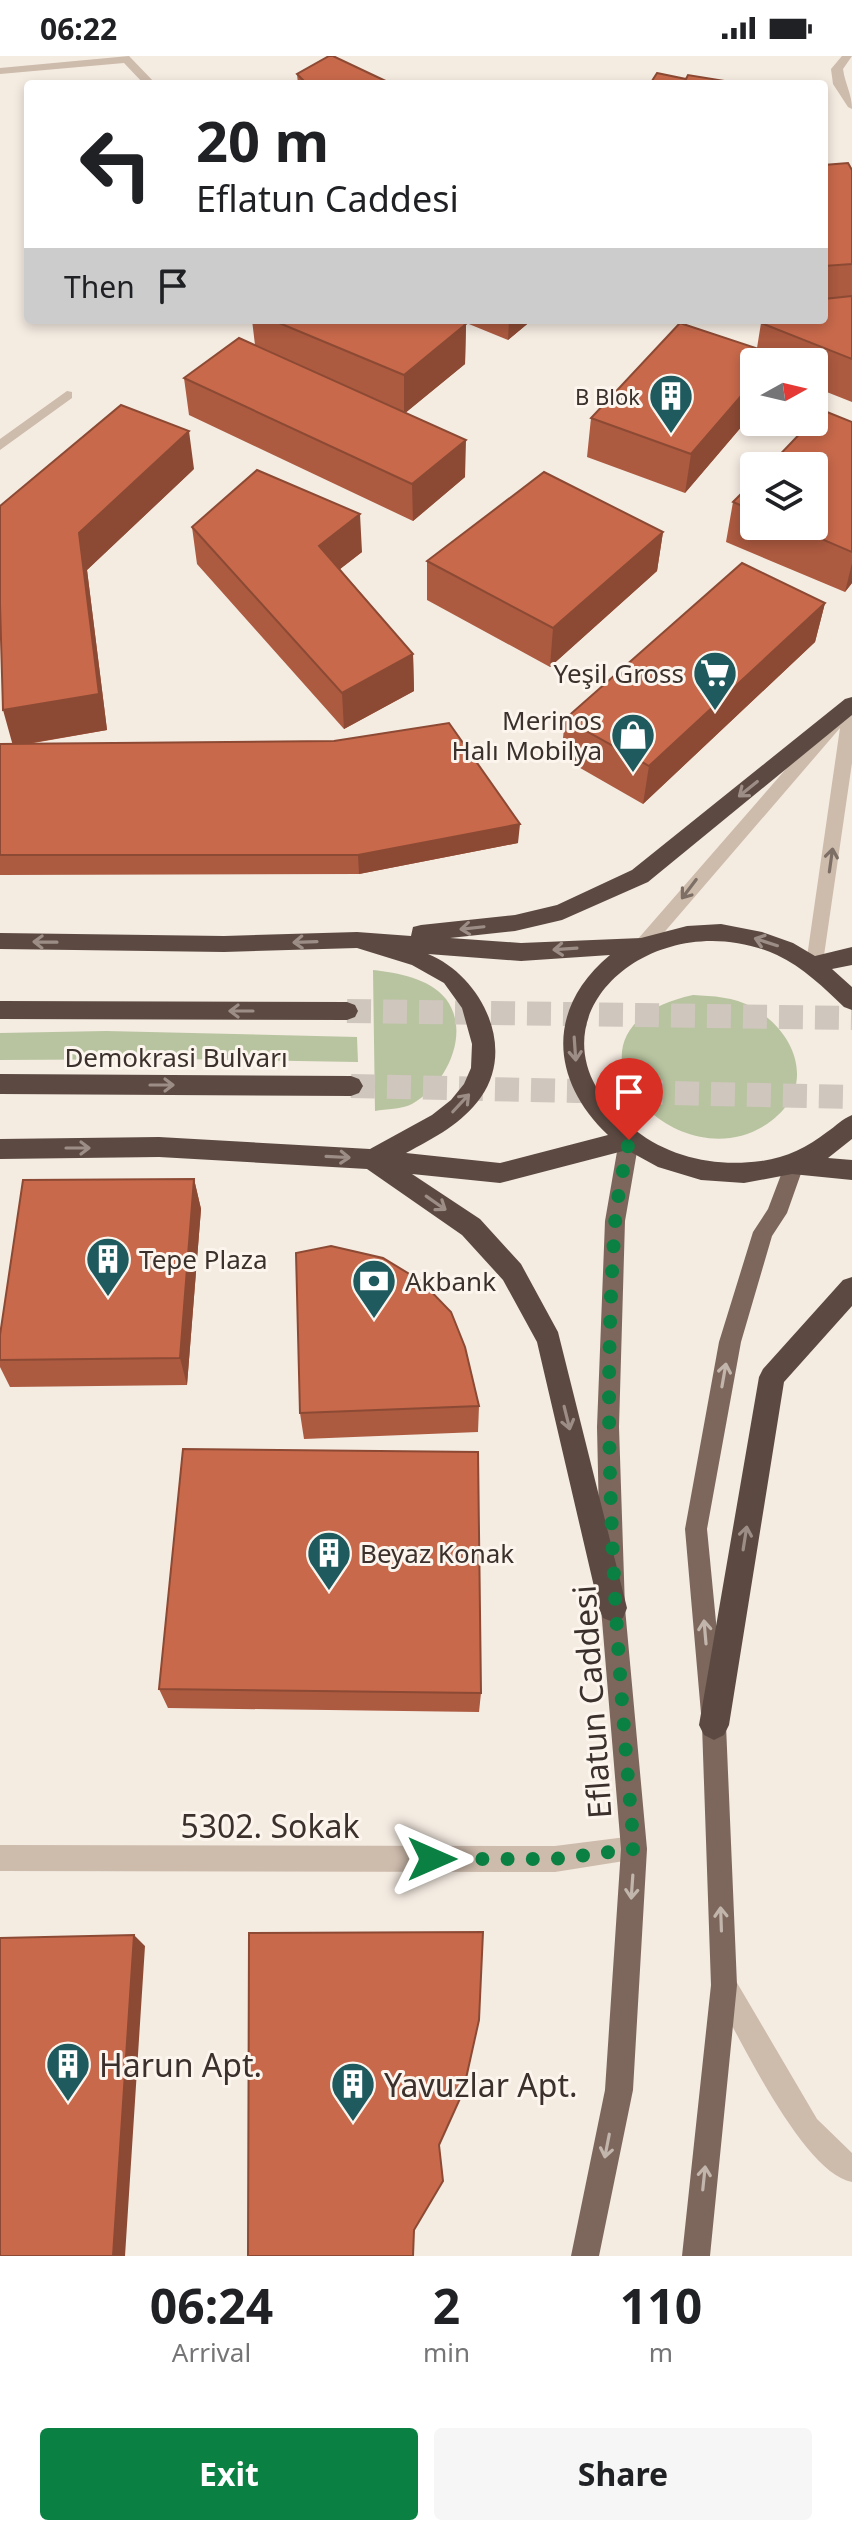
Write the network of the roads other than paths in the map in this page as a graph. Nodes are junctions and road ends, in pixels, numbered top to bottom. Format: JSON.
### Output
{"nodes":[{"id":1,"x":848,"y":56,"type":"edge"},
{"id":2,"x":128,"y":58,"type":"edge"},
{"id":3,"x":0,"y":71,"type":"edge"},
{"id":4,"x":147,"y":80,"type":"edge"},
{"id":5,"x":852,"y":105,"type":"edge"},
{"id":6,"x":67,"y":395,"type":"dead end"},
{"id":7,"x":0,"y":446,"type":"edge"},
{"id":8,"x":852,"y":704,"type":"edge"},
{"id":9,"x":357,"y":940,"type":"junction"},
{"id":10,"x":0,"y":941,"type":"edge"},
{"id":11,"x":643,"y":945,"type":"junction"},
{"id":12,"x":852,"y":956,"type":"edge"},
{"id":13,"x":815,"y":964,"type":"junction"},
{"id":14,"x":852,"y":1001,"type":"edge"},
{"id":15,"x":0,"y":1010,"type":"edge"},
{"id":16,"x":347,"y":1011,"type":"tunnel mouth"},
{"id":17,"x":0,"y":1084,"type":"edge"},
{"id":18,"x":351,"y":1086,"type":"tunnel mouth"},
{"id":19,"x":852,"y":1125,"type":"edge"},
{"id":20,"x":629,"y":1140,"type":"junction"},
{"id":21,"x":0,"y":1149,"type":"edge"},
{"id":22,"x":372,"y":1159,"type":"junction"},
{"id":23,"x":794,"y":1165,"type":"junction"},
{"id":24,"x":852,"y":1170,"type":"edge"},
{"id":25,"x":852,"y":1288,"type":"edge"},
{"id":26,"x":613,"y":1608,"type":"junction"},
{"id":27,"x":714,"y":1725,"type":"junction"},
{"id":28,"x":634,"y":1849,"type":"junction"},
{"id":29,"x":0,"y":1858,"type":"edge"},
{"id":30,"x":724,"y":1985,"type":"junction"},
{"id":31,"x":852,"y":2168,"type":"edge"},
{"id":32,"x":585,"y":2256,"type":"edge"},
{"id":33,"x":696,"y":2256,"type":"edge"}],
"edges":[{"from":1,"to":5,"type":"street"},
{"from":2,"to":3,"type":"street"},
{"from":2,"to":4,"type":"street"},
{"from":6,"to":7,"type":"street"},
{"from":8,"to":9,"type":"highway","one_way":true},
{"from":8,"to":11,"type":"street","one_way":true},
{"from":13,"to":8,"type":"street","one_way":true},
{"from":9,"to":10,"type":"highway","one_way":true},
{"from":11,"to":9,"type":"highway","one_way":true},
{"from":22,"to":9,"type":"highway","one_way":true},
{"from":13,"to":11,"type":"highway","one_way":true},
{"from":11,"to":20,"type":"highway","one_way":true},
{"from":12,"to":13,"type":"highway"},
{"from":13,"to":14,"type":"highway"},
{"from":16,"to":15,"type":"highway","name":"Demokrasi Bulvarı","one_way":true},
{"from":17,"to":18,"type":"highway","name":"Demokrasi Bulvarı","one_way":true},
{"from":19,"to":23,"type":"highway"},
{"from":20,"to":22,"type":"highway"},
{"from":20,"to":23,"type":"highway"},
{"from":20,"to":26,"type":"main road","name":"Eflatun Caddesi"},
{"from":21,"to":22,"type":"highway","one_way":true},
{"from":22,"to":26,"type":"highway","one_way":true},
{"from":23,"to":24,"type":"highway"},
{"from":27,"to":23,"type":"main road","one_way":true},
{"from":27,"to":25,"type":"highway","one_way":true},
{"from":26,"to":28,"type":"main road","name":"Eflatun Caddesi"},
{"from":30,"to":27,"type":"main road","one_way":true},
{"from":28,"to":29,"type":"street","name":"5302. Sokak"},
{"from":28,"to":32,"type":"main road","name":"Eflatun Caddesi","one_way":true},
{"from":30,"to":31,"type":"street"},
{"from":33,"to":30,"type":"main road","one_way":true}]}
